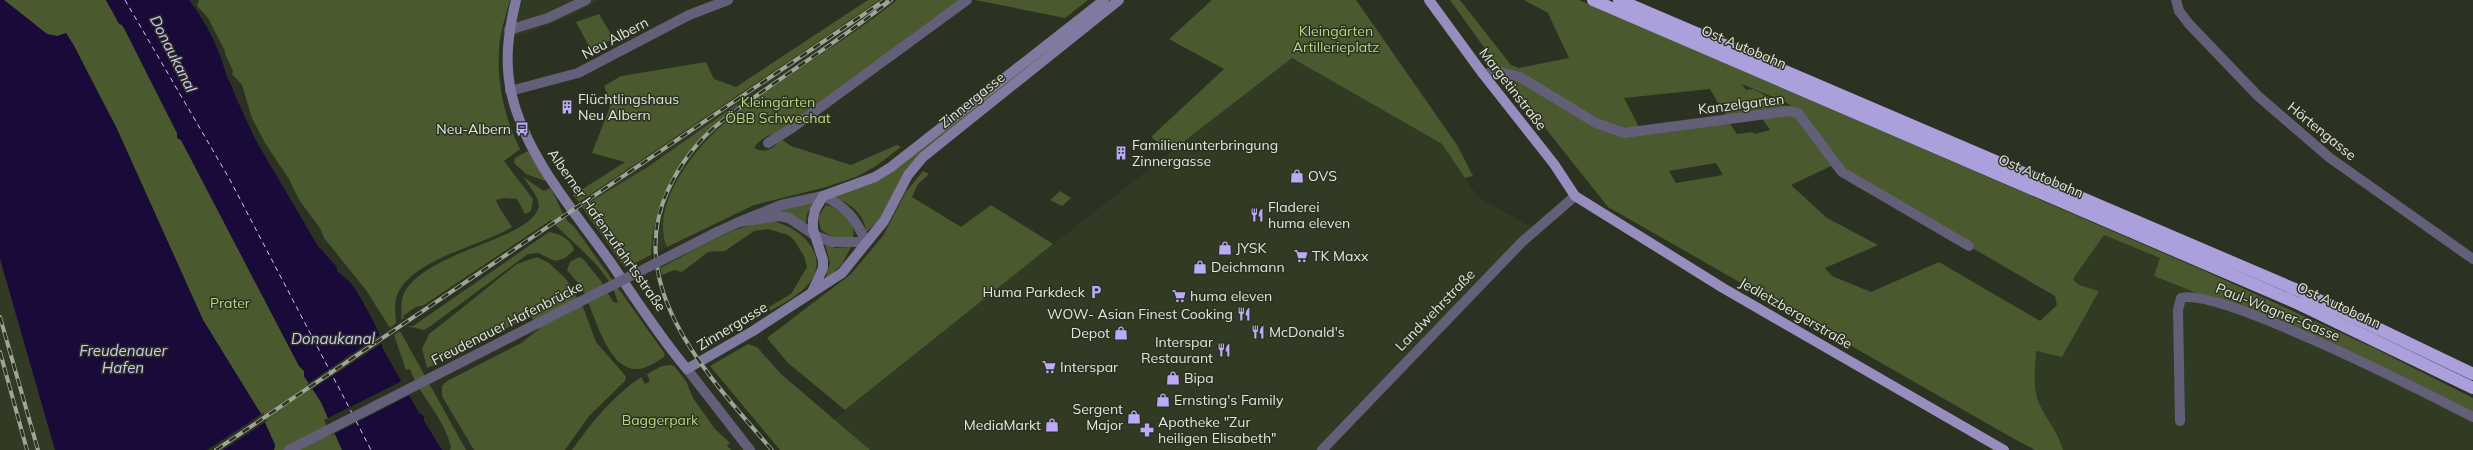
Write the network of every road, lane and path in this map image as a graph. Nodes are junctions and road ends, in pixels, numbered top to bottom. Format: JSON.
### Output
{"nodes":[{"id":1,"x":516,"y":0,"type":"edge"},
{"id":2,"x":586,"y":0,"type":"edge"},
{"id":3,"x":728,"y":0,"type":"edge"},
{"id":4,"x":967,"y":0,"type":"edge"},
{"id":5,"x":1104,"y":0,"type":"edge"},
{"id":6,"x":1119,"y":0,"type":"edge"},
{"id":7,"x":1429,"y":0,"type":"edge"},
{"id":8,"x":1594,"y":0,"type":"edge"},
{"id":9,"x":1619,"y":0,"type":"edge"},
{"id":10,"x":2176,"y":0,"type":"edge"},
{"id":11,"x":509,"y":30,"type":"junction"},
{"id":12,"x":1483,"y":74,"type":"junction"},
{"id":13,"x":510,"y":90,"type":"junction"},
{"id":14,"x":768,"y":143,"type":"dead end"},
{"id":15,"x":824,"y":196,"type":"junction"},
{"id":16,"x":1575,"y":196,"type":"junction"},
{"id":17,"x":738,"y":222,"type":"junction"},
{"id":18,"x":816,"y":236,"type":"junction"},
{"id":19,"x":866,"y":242,"type":"junction"},
{"id":20,"x":1969,"y":246,"type":"dead end"},
{"id":21,"x":2473,"y":259,"type":"edge"},
{"id":22,"x":811,"y":294,"type":"junction"},
{"id":23,"x":687,"y":369,"type":"junction"},
{"id":24,"x":2473,"y":374,"type":"edge"},
{"id":25,"x":2473,"y":388,"type":"edge"},
{"id":26,"x":2473,"y":417,"type":"edge"},
{"id":27,"x":2180,"y":421,"type":"dead end"},
{"id":28,"x":289,"y":450,"type":"edge"},
{"id":29,"x":750,"y":450,"type":"edge"},
{"id":30,"x":1322,"y":450,"type":"edge"},
{"id":31,"x":2004,"y":450,"type":"edge"}],
"edges":[{"from":1,"to":11,"type":"main road","name":"Alberner Hafenzufahrtsstraße"},
{"from":2,"to":11,"type":"street"},
{"from":3,"to":13,"type":"street","name":"Neu Albern"},
{"from":4,"to":14,"type":"street"},
{"from":5,"to":15,"type":"main road","name":"Zinnergasse"},
{"from":6,"to":19,"type":"main road","name":"Zinnergasse"},
{"from":7,"to":12,"type":"main road","name":"Margetinstraße"},
{"from":8,"to":25,"type":"highway","name":"Ost Autobahn"},
{"from":9,"to":24,"type":"highway","name":"Ost Autobahn"},
{"from":10,"to":21,"type":"street","name":"Hörtengasse"},
{"from":11,"to":13,"type":"main road","name":"Alberner Hafenzufahrtsstraße"},
{"from":12,"to":16,"type":"main road","name":"Margetinstraße"},
{"from":12,"to":20,"type":"street","name":"Kanzelgarten"},
{"from":13,"to":23,"type":"main road","name":"Alberner Hafenzufahrtsstraße"},
{"from":15,"to":17,"type":"street","name":"Zinnergasse"},
{"from":15,"to":18,"type":"main road","name":"Zinnergasse"},
{"from":15,"to":19,"type":"street"},
{"from":16,"to":30,"type":"street","name":"Landwehrstraße"},
{"from":16,"to":31,"type":"main road","name":"Jedletzbergerstraße"},
{"from":17,"to":18,"type":"street"},
{"from":17,"to":28,"type":"street","name":"Freudenauer Hafenbrücke","bridge":true},
{"from":18,"to":19,"type":"street"},
{"from":18,"to":22,"type":"main road","name":"Zinnergasse"},
{"from":19,"to":22,"type":"main road","name":"Zinnergasse"},
{"from":22,"to":23,"type":"main road","name":"Zinnergasse"},
{"from":23,"to":29,"type":"street","name":"Alberner Hafenzufahrtsstraße"},
{"from":26,"to":27,"type":"street","name":"Paul-Wagner-Gasse"}]}
